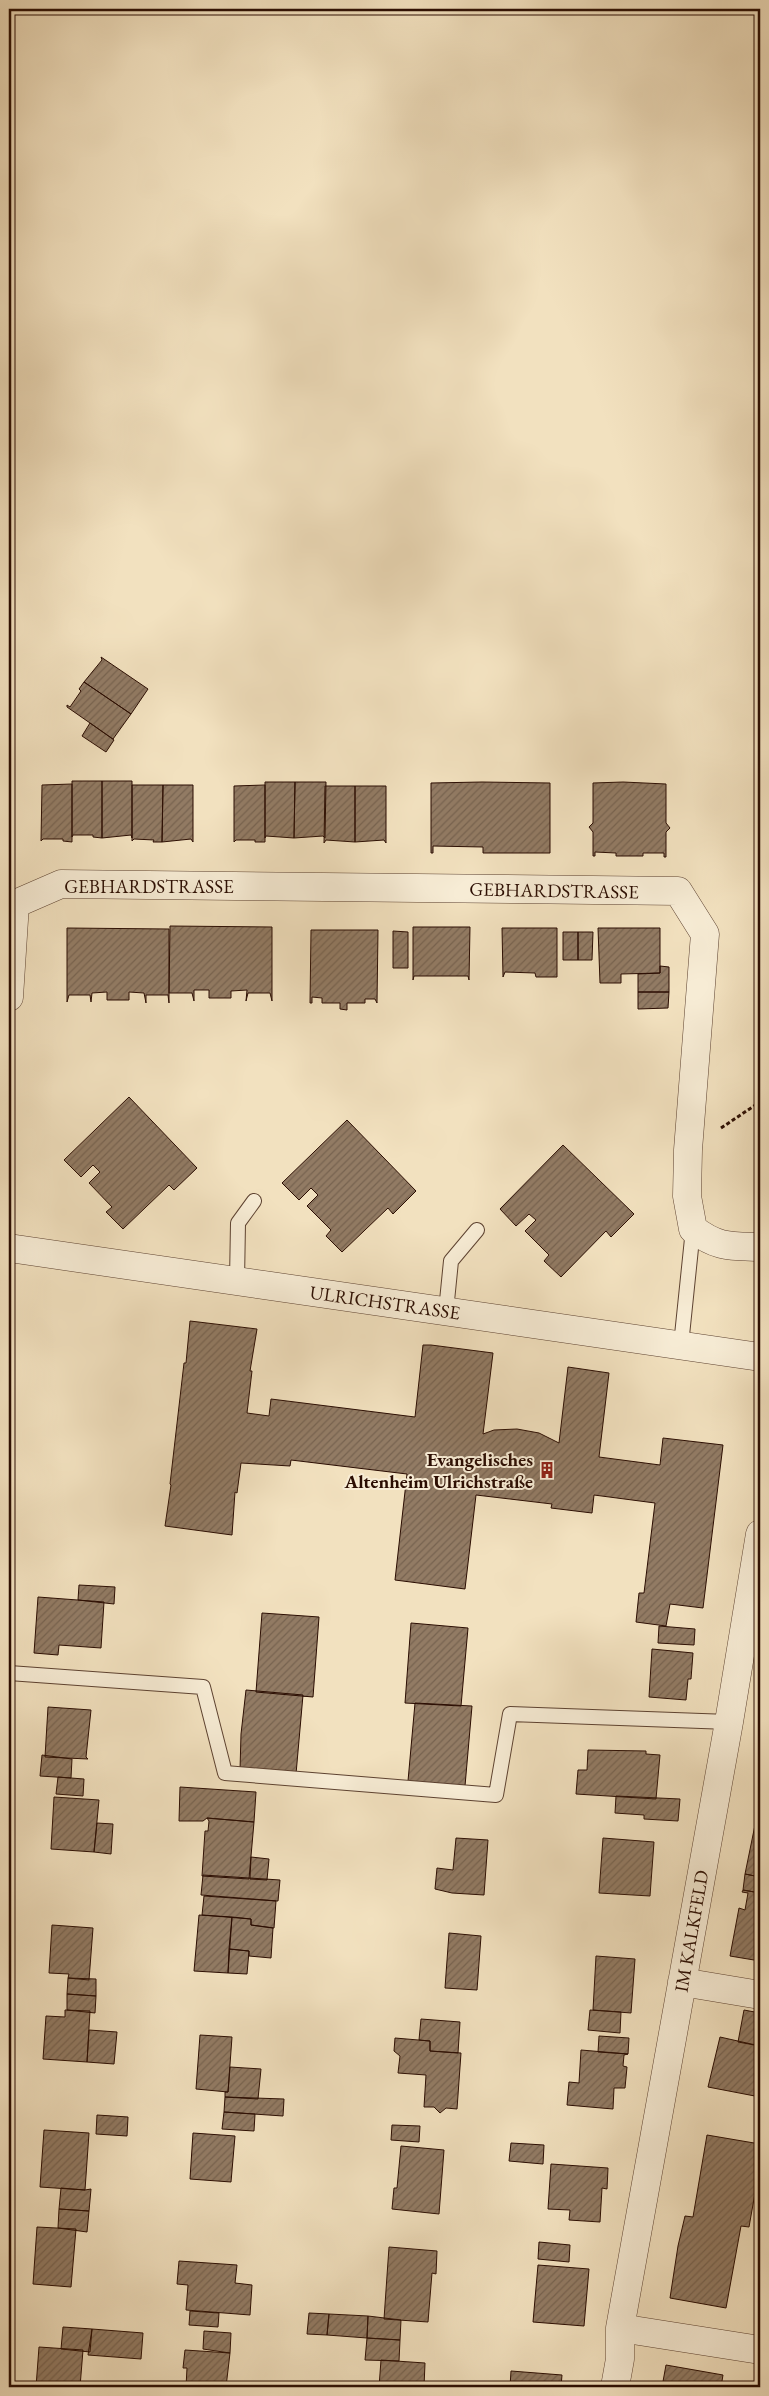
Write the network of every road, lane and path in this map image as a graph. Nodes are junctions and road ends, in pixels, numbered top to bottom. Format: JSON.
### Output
{"nodes":[{"id":1,"x":9,"y":997,"type":"edge"},
{"id":2,"x":254,"y":1201,"type":"dead end"},
{"id":3,"x":693,"y":1229,"type":"junction"},
{"id":4,"x":477,"y":1230,"type":"dead end"},
{"id":5,"x":760,"y":1247,"type":"edge"},
{"id":6,"x":9,"y":1248,"type":"edge"},
{"id":7,"x":237,"y":1281,"type":"junction"},
{"id":8,"x":446,"y":1311,"type":"junction"},
{"id":9,"x":681,"y":1345,"type":"junction"},
{"id":10,"x":760,"y":1357,"type":"edge"},
{"id":11,"x":760,"y":1534,"type":"edge"},
{"id":12,"x":752,"y":1629,"type":"edge"},
{"id":13,"x":9,"y":1674,"type":"edge"},
{"id":14,"x":729,"y":1722,"type":"junction"},
{"id":15,"x":682,"y":1982,"type":"junction"},
{"id":16,"x":760,"y":1995,"type":"edge"},
{"id":17,"x":620,"y":2328,"type":"junction"},
{"id":18,"x":760,"y":2350,"type":"edge"},
{"id":19,"x":615,"y":2387,"type":"edge"}],
"edges":[{"from":1,"to":3,"type":"street","name":"GEBHARDSTRASSE"},
{"from":2,"to":7,"type":"lane"},
{"from":3,"to":5,"type":"street"},
{"from":3,"to":9,"type":"lane"},
{"from":4,"to":8,"type":"lane"},
{"from":6,"to":7,"type":"street","name":"ULRICHSTRASSE"},
{"from":7,"to":8,"type":"street","name":"ULRICHSTRASSE"},
{"from":8,"to":9,"type":"street","name":"ULRICHSTRASSE"},
{"from":9,"to":10,"type":"street","name":"ULRICHSTRASSE"},
{"from":11,"to":12,"type":"street","name":"IM KALKFELD"},
{"from":12,"to":14,"type":"street","name":"IM KALKFELD"},
{"from":13,"to":14,"type":"lane"},
{"from":14,"to":15,"type":"street","name":"IM KALKFELD"},
{"from":15,"to":16,"type":"street"},
{"from":15,"to":17,"type":"street","name":"IM KALKFELD"},
{"from":17,"to":18,"type":"street"},
{"from":17,"to":19,"type":"street","name":"IM KALKFELD"}]}
